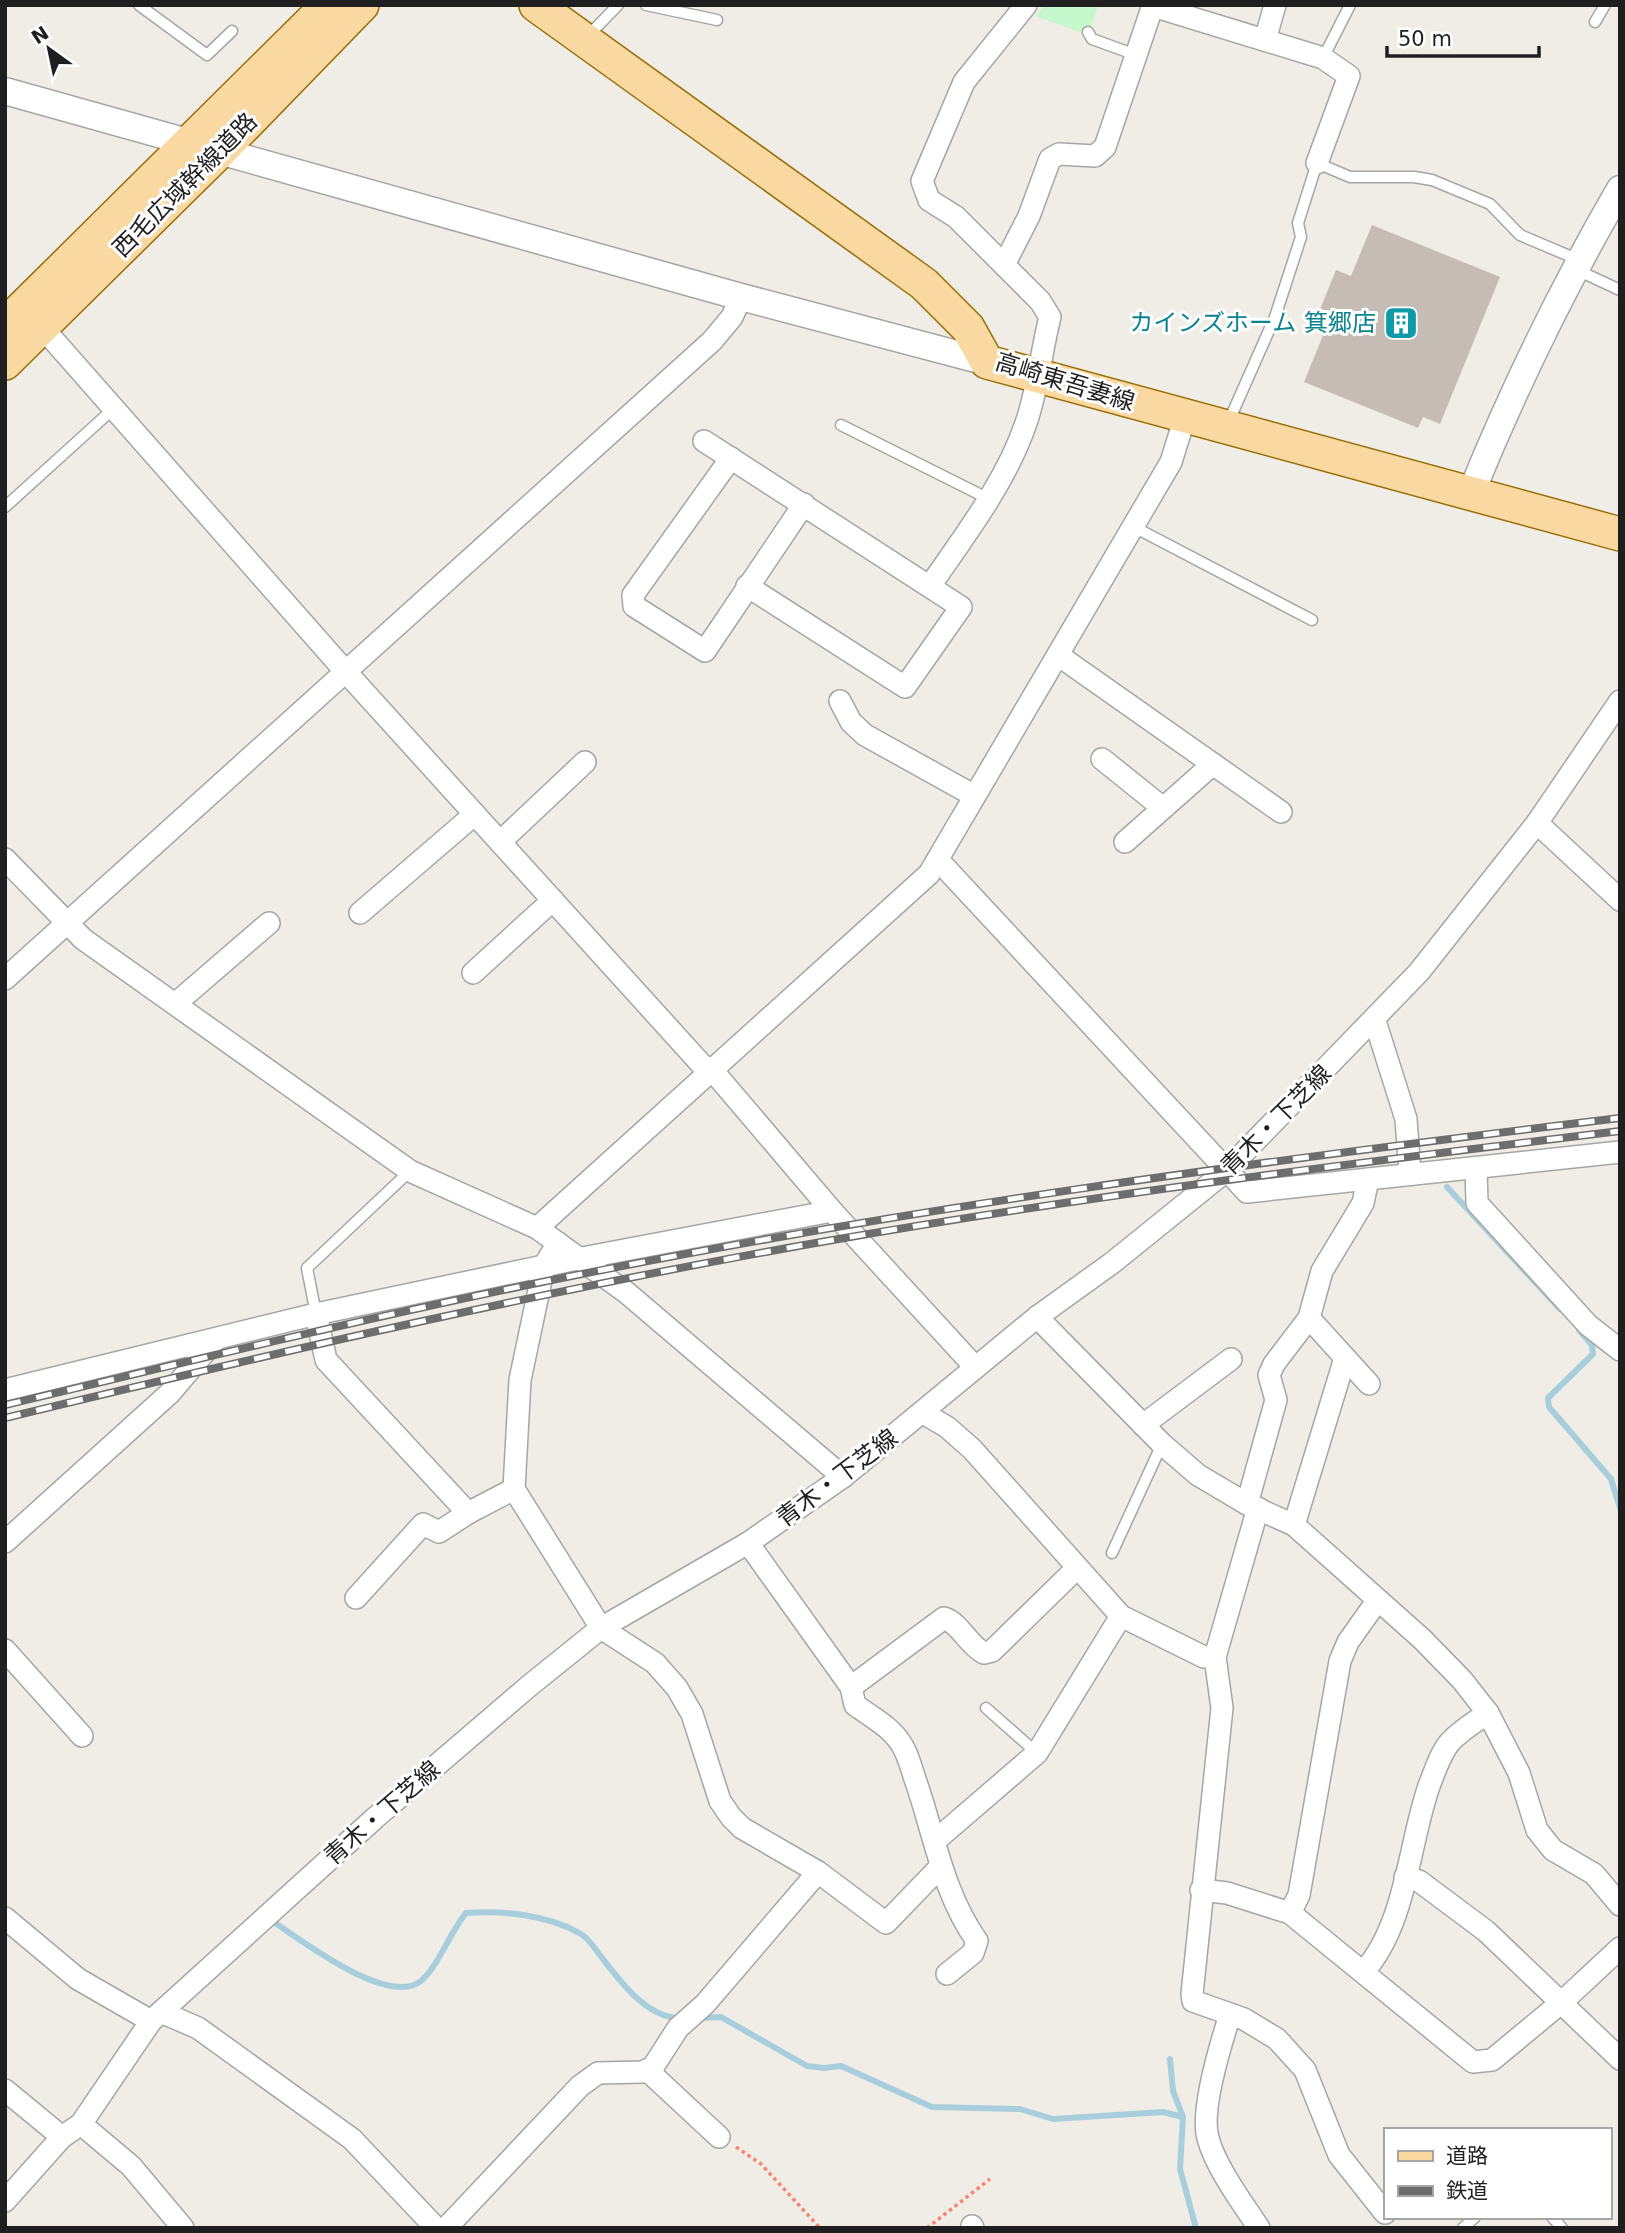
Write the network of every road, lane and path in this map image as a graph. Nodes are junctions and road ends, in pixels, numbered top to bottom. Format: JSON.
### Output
{"nodes":[{"id":1,"x":139,"y":5,"type":"edge"},
{"id":2,"x":328,"y":5,"type":"edge"},
{"id":3,"x":362,"y":5,"type":"edge"},
{"id":4,"x":536,"y":5,"type":"edge"},
{"id":5,"x":618,"y":5,"type":"edge"},
{"id":6,"x":646,"y":5,"type":"edge"},
{"id":7,"x":1026,"y":5,"type":"edge"},
{"id":8,"x":1275,"y":5,"type":"edge"},
{"id":9,"x":1350,"y":5,"type":"edge"},
{"id":10,"x":1605,"y":5,"type":"edge"},
{"id":11,"x":1153,"y":6,"type":"edge"},
{"id":12,"x":717,"y":20,"type":"dead end"},
{"id":13,"x":1595,"y":22,"type":"dead end"},
{"id":14,"x":232,"y":31,"type":"dead end"},
{"id":15,"x":1088,"y":32,"type":"dead end"},
{"id":16,"x":584,"y":40,"type":"junction"},
{"id":17,"x":1265,"y":40,"type":"junction"},
{"id":18,"x":1136,"y":55,"type":"junction"},
{"id":19,"x":1323,"y":58,"type":"junction"},
{"id":20,"x":5,"y":91,"type":"edge"},
{"id":21,"x":206,"y":146,"type":"junction"},
{"id":22,"x":1317,"y":163,"type":"junction"},
{"id":23,"x":1620,"y":189,"type":"edge"},
{"id":24,"x":1576,"y":264,"type":"junction"},
{"id":25,"x":1003,"y":265,"type":"junction"},
{"id":26,"x":1620,"y":289,"type":"edge"},
{"id":27,"x":741,"y":297,"type":"junction"},
{"id":28,"x":5,"y":325,"type":"edge"},
{"id":29,"x":42,"y":327,"type":"junction"},
{"id":30,"x":987,"y":362,"type":"junction"},
{"id":31,"x":5,"y":363,"type":"edge"},
{"id":32,"x":1037,"y":376,"type":"junction"},
{"id":33,"x":113,"y":410,"type":"junction"},
{"id":34,"x":1185,"y":417,"type":"junction"},
{"id":35,"x":841,"y":425,"type":"dead end"},
{"id":36,"x":1229,"y":428,"type":"junction"},
{"id":37,"x":704,"y":441,"type":"dead end"},
{"id":38,"x":732,"y":458,"type":"junction"},
{"id":39,"x":1471,"y":493,"type":"junction"},
{"id":40,"x":989,"y":499,"type":"junction"},
{"id":41,"x":804,"y":504,"type":"junction"},
{"id":42,"x":5,"y":507,"type":"edge"},
{"id":43,"x":1134,"y":527,"type":"junction"},
{"id":44,"x":1620,"y":534,"type":"edge"},
{"id":45,"x":747,"y":586,"type":"junction"},
{"id":46,"x":930,"y":586,"type":"junction"},
{"id":47,"x":1312,"y":620,"type":"dead end"},
{"id":48,"x":1058,"y":655,"type":"junction"},
{"id":49,"x":346,"y":672,"type":"junction"},
{"id":50,"x":840,"y":701,"type":"dead end"},
{"id":51,"x":1620,"y":701,"type":"edge"},
{"id":52,"x":1102,"y":759,"type":"dead end"},
{"id":53,"x":585,"y":762,"type":"dead end"},
{"id":54,"x":1213,"y":764,"type":"junction"},
{"id":55,"x":973,"y":795,"type":"junction"},
{"id":56,"x":1163,"y":808,"type":"junction"},
{"id":57,"x":1282,"y":812,"type":"dead end"},
{"id":58,"x":475,"y":814,"type":"junction"},
{"id":59,"x":1536,"y":823,"type":"junction"},
{"id":60,"x":500,"y":842,"type":"junction"},
{"id":61,"x":1125,"y":842,"type":"dead end"},
{"id":62,"x":5,"y":859,"type":"edge"},
{"id":63,"x":938,"y":860,"type":"junction"},
{"id":64,"x":553,"y":900,"type":"junction"},
{"id":65,"x":1620,"y":900,"type":"edge"},
{"id":66,"x":360,"y":913,"type":"dead end"},
{"id":67,"x":67,"y":923,"type":"junction"},
{"id":68,"x":269,"y":923,"type":"dead end"},
{"id":69,"x":473,"y":973,"type":"dead end"},
{"id":70,"x":5,"y":979,"type":"edge"},
{"id":71,"x":175,"y":1004,"type":"junction"},
{"id":72,"x":1375,"y":1021,"type":"junction"},
{"id":73,"x":713,"y":1071,"type":"junction"},
{"id":74,"x":1620,"y":1152,"type":"edge"},
{"id":75,"x":1476,"y":1168,"type":"junction"},
{"id":76,"x":410,"y":1171,"type":"junction"},
{"id":77,"x":1226,"y":1171,"type":"junction"},
{"id":78,"x":1410,"y":1174,"type":"junction"},
{"id":79,"x":1368,"y":1179,"type":"junction"},
{"id":80,"x":832,"y":1211,"type":"junction"},
{"id":81,"x":537,"y":1228,"type":"junction"},
{"id":82,"x":558,"y":1243,"type":"junction"},
{"id":83,"x":577,"y":1259,"type":"junction"},
{"id":84,"x":544,"y":1266,"type":"junction"},
{"id":85,"x":316,"y":1314,"type":"junction"},
{"id":86,"x":1037,"y":1317,"type":"junction"},
{"id":87,"x":1309,"y":1318,"type":"junction"},
{"id":88,"x":215,"y":1340,"type":"junction"},
{"id":89,"x":1620,"y":1350,"type":"edge"},
{"id":90,"x":1345,"y":1358,"type":"junction"},
{"id":91,"x":1231,"y":1359,"type":"dead end"},
{"id":92,"x":975,"y":1367,"type":"junction"},
{"id":93,"x":1369,"y":1384,"type":"dead end"},
{"id":94,"x":5,"y":1390,"type":"edge"},
{"id":95,"x":923,"y":1413,"type":"junction"},
{"id":96,"x":1143,"y":1425,"type":"junction"},
{"id":97,"x":1162,"y":1444,"type":"junction"},
{"id":98,"x":843,"y":1477,"type":"junction"},
{"id":99,"x":514,"y":1489,"type":"junction"},
{"id":100,"x":1252,"y":1506,"type":"junction"},
{"id":101,"x":468,"y":1513,"type":"junction"},
{"id":102,"x":1294,"y":1525,"type":"junction"},
{"id":103,"x":5,"y":1542,"type":"edge"},
{"id":104,"x":748,"y":1543,"type":"junction"},
{"id":105,"x":1112,"y":1553,"type":"dead end"},
{"id":106,"x":1077,"y":1568,"type":"junction"},
{"id":107,"x":356,"y":1598,"type":"dead end"},
{"id":108,"x":1377,"y":1601,"type":"junction"},
{"id":109,"x":1121,"y":1615,"type":"junction"},
{"id":110,"x":601,"y":1629,"type":"junction"},
{"id":111,"x":5,"y":1650,"type":"edge"},
{"id":112,"x":1215,"y":1657,"type":"junction"},
{"id":113,"x":851,"y":1687,"type":"junction"},
{"id":114,"x":986,"y":1708,"type":"dead end"},
{"id":115,"x":1488,"y":1713,"type":"junction"},
{"id":116,"x":82,"y":1736,"type":"dead end"},
{"id":117,"x":1037,"y":1753,"type":"junction"},
{"id":118,"x":936,"y":1840,"type":"junction"},
{"id":119,"x":940,"y":1867,"type":"junction"},
{"id":120,"x":818,"y":1872,"type":"junction"},
{"id":121,"x":1405,"y":1877,"type":"junction"},
{"id":122,"x":1201,"y":1890,"type":"junction"},
{"id":123,"x":1620,"y":1905,"type":"edge"},
{"id":124,"x":1290,"y":1913,"type":"junction"},
{"id":125,"x":5,"y":1918,"type":"edge"},
{"id":126,"x":1620,"y":1948,"type":"edge"},
{"id":127,"x":1364,"y":1971,"type":"junction"},
{"id":128,"x":947,"y":1974,"type":"dead end"},
{"id":129,"x":1562,"y":2002,"type":"junction"},
{"id":130,"x":1230,"y":2015,"type":"junction"},
{"id":131,"x":156,"y":2017,"type":"junction"},
{"id":132,"x":1620,"y":2059,"type":"edge"},
{"id":133,"x":647,"y":2070,"type":"junction"},
{"id":134,"x":5,"y":2090,"type":"edge"},
{"id":135,"x":81,"y":2124,"type":"junction"},
{"id":136,"x":62,"y":2137,"type":"junction"},
{"id":137,"x":719,"y":2137,"type":"joint"},
{"id":138,"x":990,"y":2179,"type":"dead end"},
{"id":139,"x":5,"y":2201,"type":"edge"},
{"id":140,"x":1384,"y":2212,"type":"edge"},
{"id":141,"x":1256,"y":2227,"type":"edge"},
{"id":142,"x":183,"y":2228,"type":"edge"},
{"id":143,"x":436,"y":2228,"type":"edge"},
{"id":144,"x":446,"y":2228,"type":"edge"},
{"id":145,"x":820,"y":2228,"type":"edge"},
{"id":146,"x":927,"y":2228,"type":"edge"}],
"edges":[{"from":1,"to":14,"type":"lane"},
{"from":2,"to":21,"type":"main road","name":"西毛広域幹線道路"},
{"from":3,"to":21,"type":"main road","name":"西毛広域幹線道路"},
{"from":4,"to":16,"type":"main road","name":"高崎東吾妻線"},
{"from":5,"to":16,"type":"lane"},
{"from":6,"to":12,"type":"lane"},
{"from":7,"to":25,"type":"street"},
{"from":8,"to":17,"type":"street"},
{"from":9,"to":19,"type":"lane"},
{"from":10,"to":13,"type":"lane"},
{"from":11,"to":17,"type":"street"},
{"from":11,"to":18,"type":"street"},
{"from":15,"to":18,"type":"lane"},
{"from":16,"to":30,"type":"main road","name":"高崎東吾妻線"},
{"from":17,"to":19,"type":"street"},
{"from":18,"to":25,"type":"street"},
{"from":19,"to":22,"type":"street"},
{"from":20,"to":21,"type":"street"},
{"from":21,"to":27,"type":"street"},
{"from":21,"to":28,"type":"main road","name":"西毛広域幹線道路"},
{"from":21,"to":29,"type":"main road","name":"西毛広域幹線道路"},
{"from":22,"to":24,"type":"lane"},
{"from":22,"to":36,"type":"lane"},
{"from":23,"to":24,"type":"street"},
{"from":24,"to":26,"type":"lane"},
{"from":24,"to":39,"type":"street"},
{"from":25,"to":32,"type":"street"},
{"from":27,"to":30,"type":"street"},
{"from":27,"to":49,"type":"street"},
{"from":29,"to":31,"type":"main road","name":"西毛広域幹線道路"},
{"from":29,"to":33,"type":"street"},
{"from":30,"to":32,"type":"main road","name":"高崎東吾妻線"},
{"from":32,"to":34,"type":"main road","name":"高崎東吾妻線"},
{"from":32,"to":40,"type":"street"},
{"from":33,"to":42,"type":"lane"},
{"from":33,"to":49,"type":"street"},
{"from":34,"to":36,"type":"main road","name":"高崎東吾妻線"},
{"from":34,"to":43,"type":"street"},
{"from":35,"to":40,"type":"lane"},
{"from":36,"to":39,"type":"main road","name":"高崎東吾妻線"},
{"from":37,"to":38,"type":"street"},
{"from":38,"to":41,"type":"street"},
{"from":38,"to":45,"type":"street"},
{"from":39,"to":44,"type":"main road","name":"高崎東吾妻線"},
{"from":40,"to":46,"type":"street"},
{"from":41,"to":45,"type":"street"},
{"from":41,"to":46,"type":"street"},
{"from":43,"to":47,"type":"lane"},
{"from":43,"to":48,"type":"street"},
{"from":45,"to":46,"type":"street"},
{"from":48,"to":54,"type":"street"},
{"from":48,"to":55,"type":"street"},
{"from":49,"to":58,"type":"street"},
{"from":49,"to":67,"type":"street"},
{"from":50,"to":55,"type":"street"},
{"from":51,"to":59,"type":"street","name":"青木・下芝線"},
{"from":52,"to":56,"type":"street"},
{"from":53,"to":60,"type":"street"},
{"from":54,"to":56,"type":"street"},
{"from":54,"to":57,"type":"street"},
{"from":55,"to":63,"type":"street"},
{"from":56,"to":61,"type":"street"},
{"from":58,"to":60,"type":"street"},
{"from":58,"to":66,"type":"street"},
{"from":59,"to":65,"type":"street"},
{"from":59,"to":72,"type":"street","name":"青木・下芝線"},
{"from":60,"to":64,"type":"street"},
{"from":62,"to":67,"type":"street"},
{"from":63,"to":73,"type":"street"},
{"from":63,"to":77,"type":"street"},
{"from":64,"to":69,"type":"street"},
{"from":64,"to":73,"type":"street"},
{"from":67,"to":70,"type":"street"},
{"from":67,"to":71,"type":"street"},
{"from":68,"to":71,"type":"street"},
{"from":71,"to":76,"type":"street"},
{"from":72,"to":77,"type":"street","name":"青木・下芝線"},
{"from":72,"to":78,"type":"street"},
{"from":73,"to":80,"type":"street"},
{"from":73,"to":81,"type":"street"},
{"from":74,"to":75,"type":"street"},
{"from":75,"to":78,"type":"street"},
{"from":75,"to":89,"type":"street"},
{"from":76,"to":81,"type":"street"},
{"from":76,"to":85,"type":"lane"},
{"from":77,"to":79,"type":"street"},
{"from":77,"to":86,"type":"street","name":"青木・下芝線"},
{"from":78,"to":79,"type":"street"},
{"from":79,"to":87,"type":"street"},
{"from":80,"to":83,"type":"street"},
{"from":80,"to":92,"type":"street"},
{"from":81,"to":82,"type":"street"},
{"from":82,"to":83,"type":"street"},
{"from":82,"to":84,"type":"street"},
{"from":83,"to":84,"type":"street"},
{"from":83,"to":98,"type":"street"},
{"from":84,"to":85,"type":"street"},
{"from":84,"to":99,"type":"street"},
{"from":85,"to":88,"type":"street"},
{"from":85,"to":101,"type":"street"},
{"from":86,"to":92,"type":"street","name":"青木・下芝線"},
{"from":86,"to":96,"type":"street"},
{"from":87,"to":90,"type":"street"},
{"from":87,"to":100,"type":"street"},
{"from":88,"to":94,"type":"street"},
{"from":88,"to":103,"type":"street"},
{"from":90,"to":93,"type":"street"},
{"from":90,"to":102,"type":"street"},
{"from":91,"to":96,"type":"street"},
{"from":92,"to":95,"type":"street","name":"青木・下芝線"},
{"from":95,"to":98,"type":"street","name":"青木・下芝線"},
{"from":95,"to":106,"type":"street"},
{"from":96,"to":97,"type":"street"},
{"from":97,"to":100,"type":"street"},
{"from":97,"to":105,"type":"lane"},
{"from":98,"to":104,"type":"street","name":"青木・下芝線"},
{"from":99,"to":101,"type":"street"},
{"from":99,"to":110,"type":"street"},
{"from":100,"to":102,"type":"street"},
{"from":100,"to":112,"type":"street"},
{"from":101,"to":107,"type":"street"},
{"from":102,"to":108,"type":"street"},
{"from":104,"to":110,"type":"street","name":"青木・下芝線"},
{"from":104,"to":113,"type":"street"},
{"from":106,"to":109,"type":"street"},
{"from":106,"to":113,"type":"street"},
{"from":108,"to":115,"type":"street"},
{"from":108,"to":124,"type":"street"},
{"from":109,"to":112,"type":"street"},
{"from":109,"to":117,"type":"street"},
{"from":110,"to":120,"type":"street"},
{"from":110,"to":131,"type":"street","name":"青木・下芝線"},
{"from":111,"to":116,"type":"street"},
{"from":112,"to":122,"type":"street"},
{"from":113,"to":118,"type":"street"},
{"from":114,"to":117,"type":"lane"},
{"from":115,"to":121,"type":"street"},
{"from":115,"to":123,"type":"street"},
{"from":117,"to":118,"type":"street"},
{"from":118,"to":119,"type":"street"},
{"from":119,"to":120,"type":"street"},
{"from":119,"to":128,"type":"street"},
{"from":120,"to":133,"type":"street"},
{"from":121,"to":127,"type":"street"},
{"from":121,"to":129,"type":"street"},
{"from":122,"to":124,"type":"street"},
{"from":122,"to":130,"type":"street"},
{"from":124,"to":127,"type":"street"},
{"from":125,"to":131,"type":"street"},
{"from":126,"to":129,"type":"street"},
{"from":127,"to":129,"type":"street"},
{"from":129,"to":132,"type":"street"},
{"from":130,"to":140,"type":"street"},
{"from":130,"to":141,"type":"street"},
{"from":131,"to":135,"type":"street","name":"青木・下芝線"},
{"from":131,"to":143,"type":"street"},
{"from":133,"to":137,"type":"street"},
{"from":133,"to":144,"type":"street"},
{"from":134,"to":136,"type":"street"},
{"from":135,"to":136,"type":"street","name":"青木・下芝線"},
{"from":135,"to":142,"type":"street"},
{"from":136,"to":139,"type":"street","name":"青木・下芝線"},
{"from":137,"to":145,"type":"path"},
{"from":138,"to":146,"type":"path"}]}
